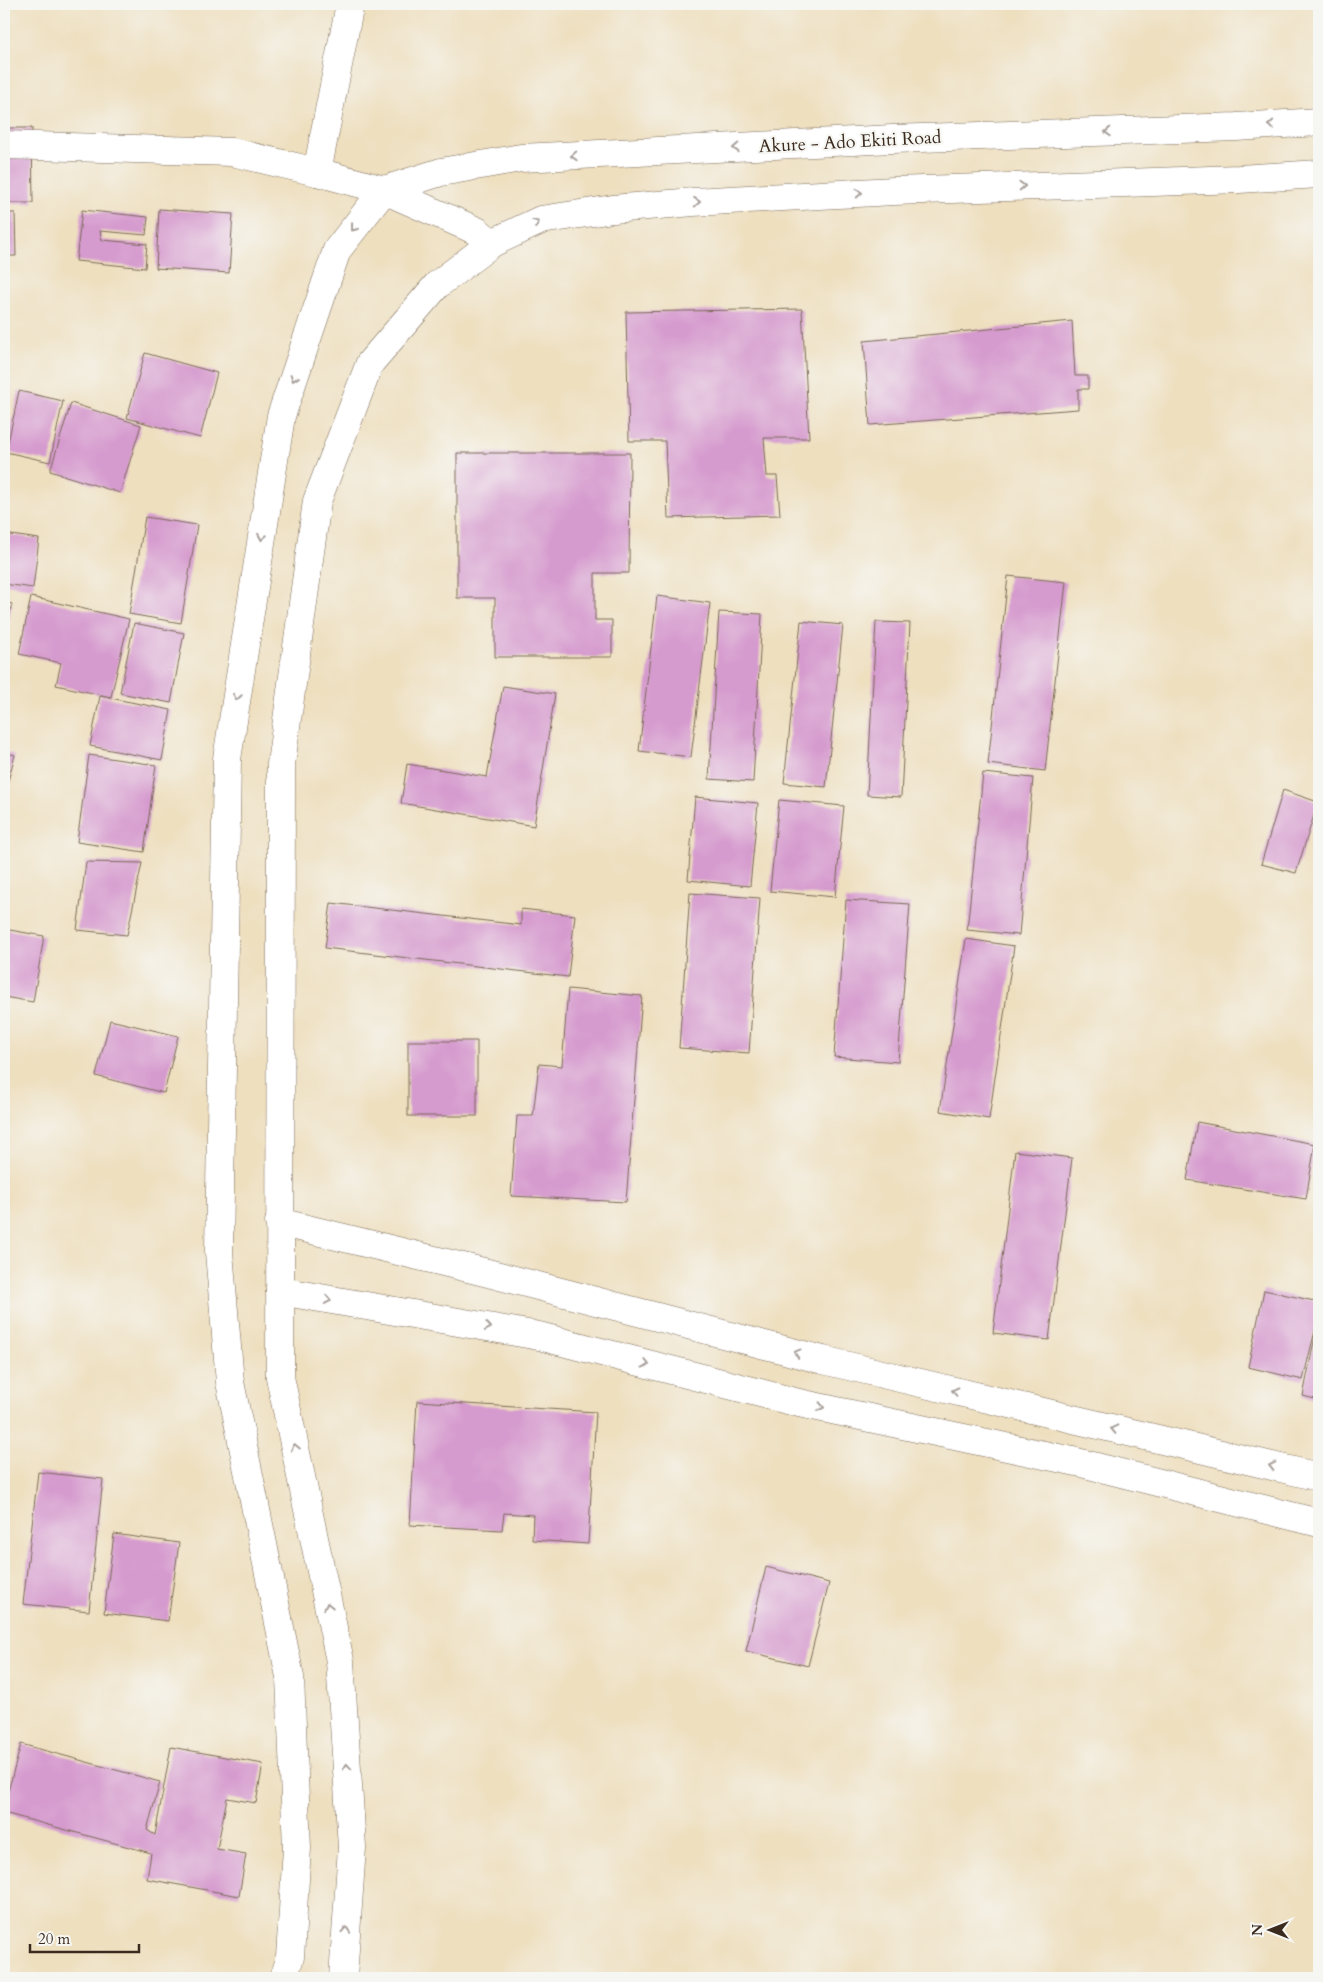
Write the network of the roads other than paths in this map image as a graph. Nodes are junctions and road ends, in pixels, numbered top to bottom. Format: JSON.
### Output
{"nodes":[{"id":1,"x":350,"y":4,"type":"edge"},
{"id":2,"x":1319,"y":122,"type":"edge"},
{"id":3,"x":4,"y":145,"type":"edge"},
{"id":4,"x":317,"y":172,"type":"junction"},
{"id":5,"x":1319,"y":174,"type":"edge"},
{"id":6,"x":384,"y":190,"type":"junction"},
{"id":7,"x":492,"y":243,"type":"junction"},
{"id":8,"x":279,"y":1222,"type":"junction"},
{"id":9,"x":280,"y":1291,"type":"junction"},
{"id":10,"x":1319,"y":1477,"type":"edge"},
{"id":11,"x":1319,"y":1523,"type":"edge"},
{"id":12,"x":283,"y":1978,"type":"edge"},
{"id":13,"x":343,"y":1978,"type":"edge"}],
"edges":[{"from":1,"to":4,"type":"main road"},
{"from":2,"to":6,"type":"main road","name":"Akure - Ado Ekiti Road","one_way":true},
{"from":3,"to":4,"type":"main road"},
{"from":4,"to":6,"type":"main road"},
{"from":7,"to":5,"type":"main road","one_way":true},
{"from":6,"to":7,"type":"main road"},
{"from":6,"to":12,"type":"main road","one_way":true},
{"from":7,"to":8,"type":"main road"},
{"from":8,"to":9,"type":"main road"},
{"from":10,"to":8,"type":"main road","one_way":true},
{"from":9,"to":11,"type":"main road","one_way":true},
{"from":13,"to":9,"type":"main road","one_way":true}]}
